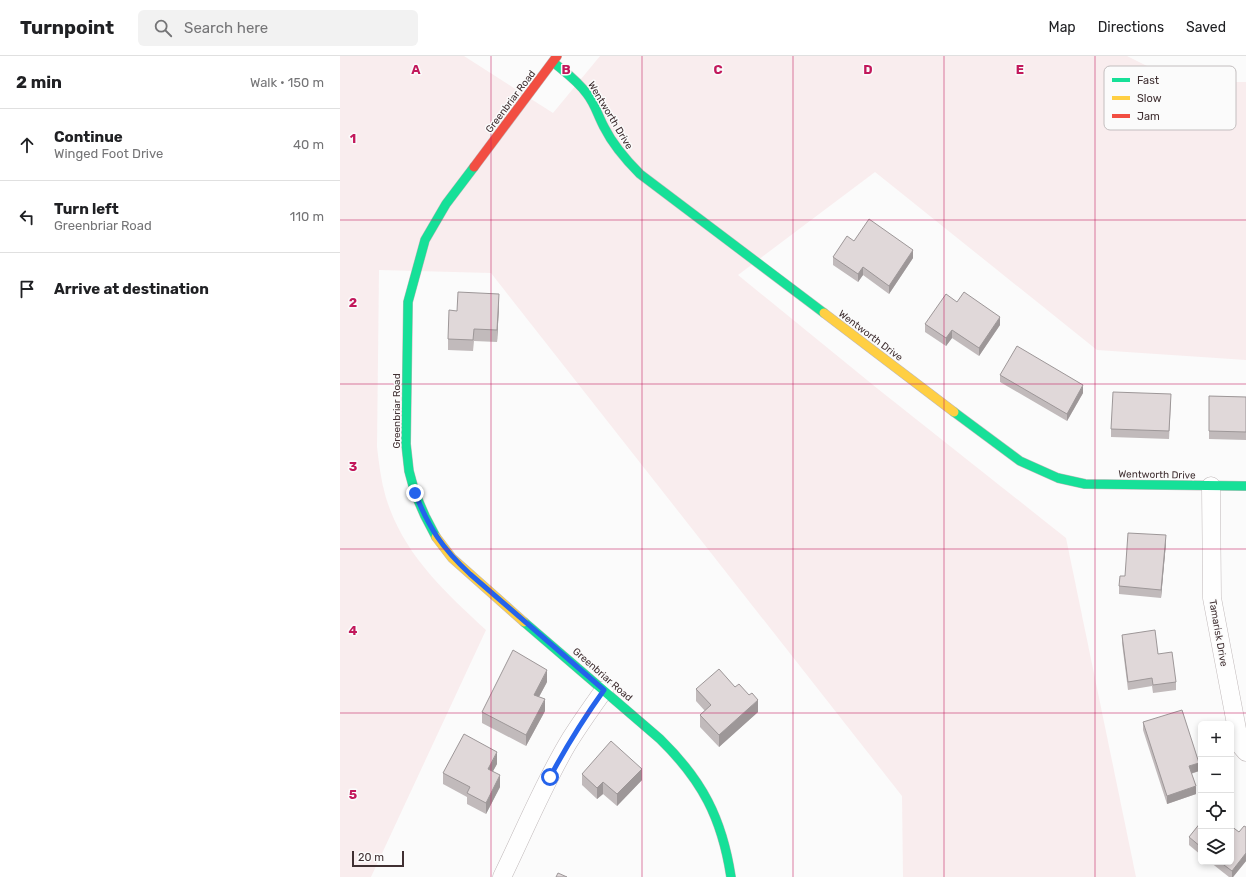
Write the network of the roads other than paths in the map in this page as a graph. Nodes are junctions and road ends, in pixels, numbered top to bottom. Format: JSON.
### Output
{"nodes":[{"id":1,"x":555,"y":59,"type":"edge"},
{"id":2,"x":1211,"y":486,"type":"junction"},
{"id":3,"x":1246,"y":486,"type":"edge"},
{"id":4,"x":604,"y":690,"type":"junction"},
{"id":5,"x":1246,"y":752,"type":"edge"},
{"id":6,"x":502,"y":877,"type":"edge"},
{"id":7,"x":731,"y":877,"type":"edge"}],
"edges":[{"from":1,"to":2,"type":"street","name":"Wentworth Drive"},
{"from":1,"to":4,"type":"street","name":"Greenbriar Road"},
{"from":2,"to":3,"type":"street","name":"Wentworth Drive"},
{"from":2,"to":5,"type":"street","name":"Tamarisk Drive"},
{"from":4,"to":6,"type":"street"},
{"from":4,"to":7,"type":"street","name":"Greenbriar Road"}]}
